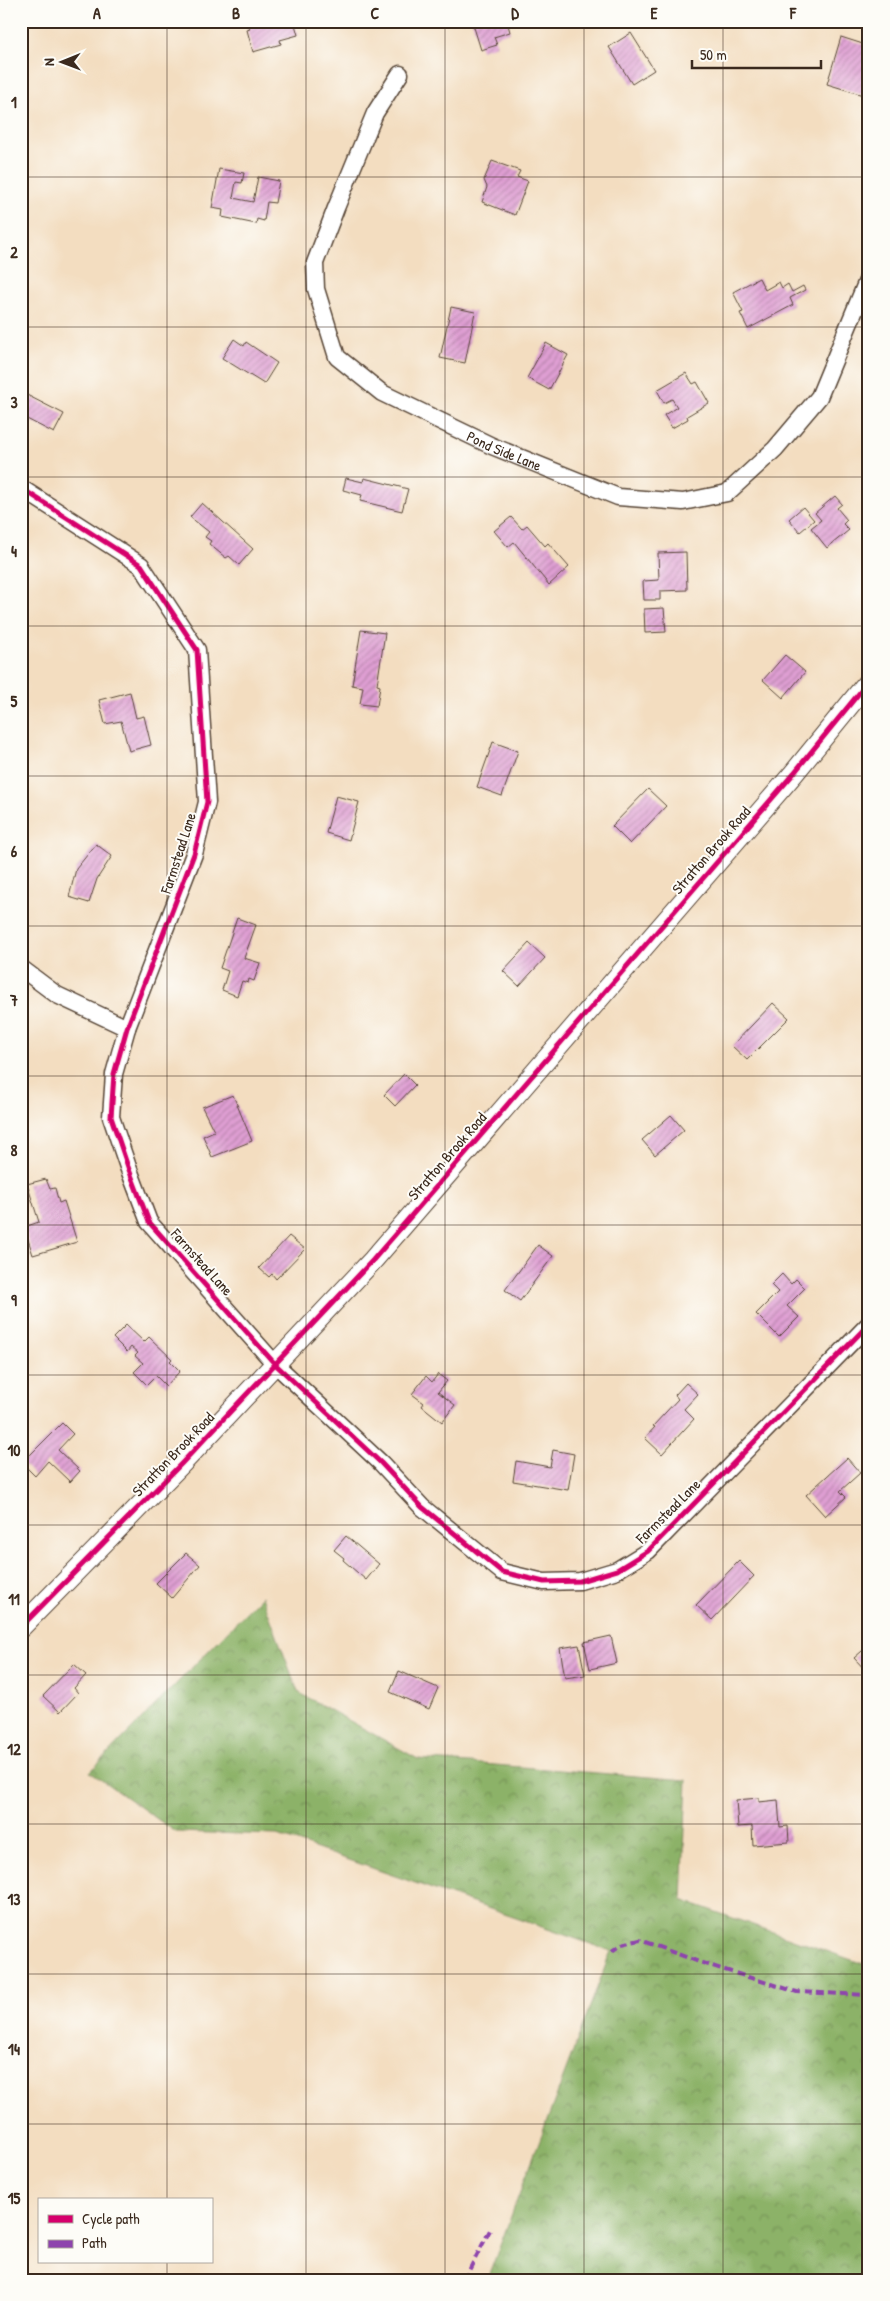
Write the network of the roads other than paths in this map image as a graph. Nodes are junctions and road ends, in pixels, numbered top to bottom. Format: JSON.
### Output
{"nodes":[{"id":1,"x":400,"y":74,"type":"dead end"},
{"id":2,"x":869,"y":276,"type":"edge"},
{"id":3,"x":21,"y":488,"type":"edge"},
{"id":4,"x":869,"y":681,"type":"edge"},
{"id":5,"x":21,"y":968,"type":"edge"},
{"id":6,"x":127,"y":1028,"type":"junction"},
{"id":7,"x":869,"y":1324,"type":"edge"},
{"id":8,"x":275,"y":1364,"type":"junction"},
{"id":9,"x":21,"y":1628,"type":"edge"}],
"edges":[{"from":1,"to":2,"type":"street","name":"Pond Side Lane"},
{"from":3,"to":6,"type":"street","name":"Farmstead Lane"},
{"from":4,"to":8,"type":"street","name":"Stratton Brook Road"},
{"from":5,"to":6,"type":"street"},
{"from":6,"to":8,"type":"street","name":"Farmstead Lane"},
{"from":7,"to":8,"type":"street","name":"Farmstead Lane"},
{"from":8,"to":9,"type":"street","name":"Stratton Brook Road"}]}
